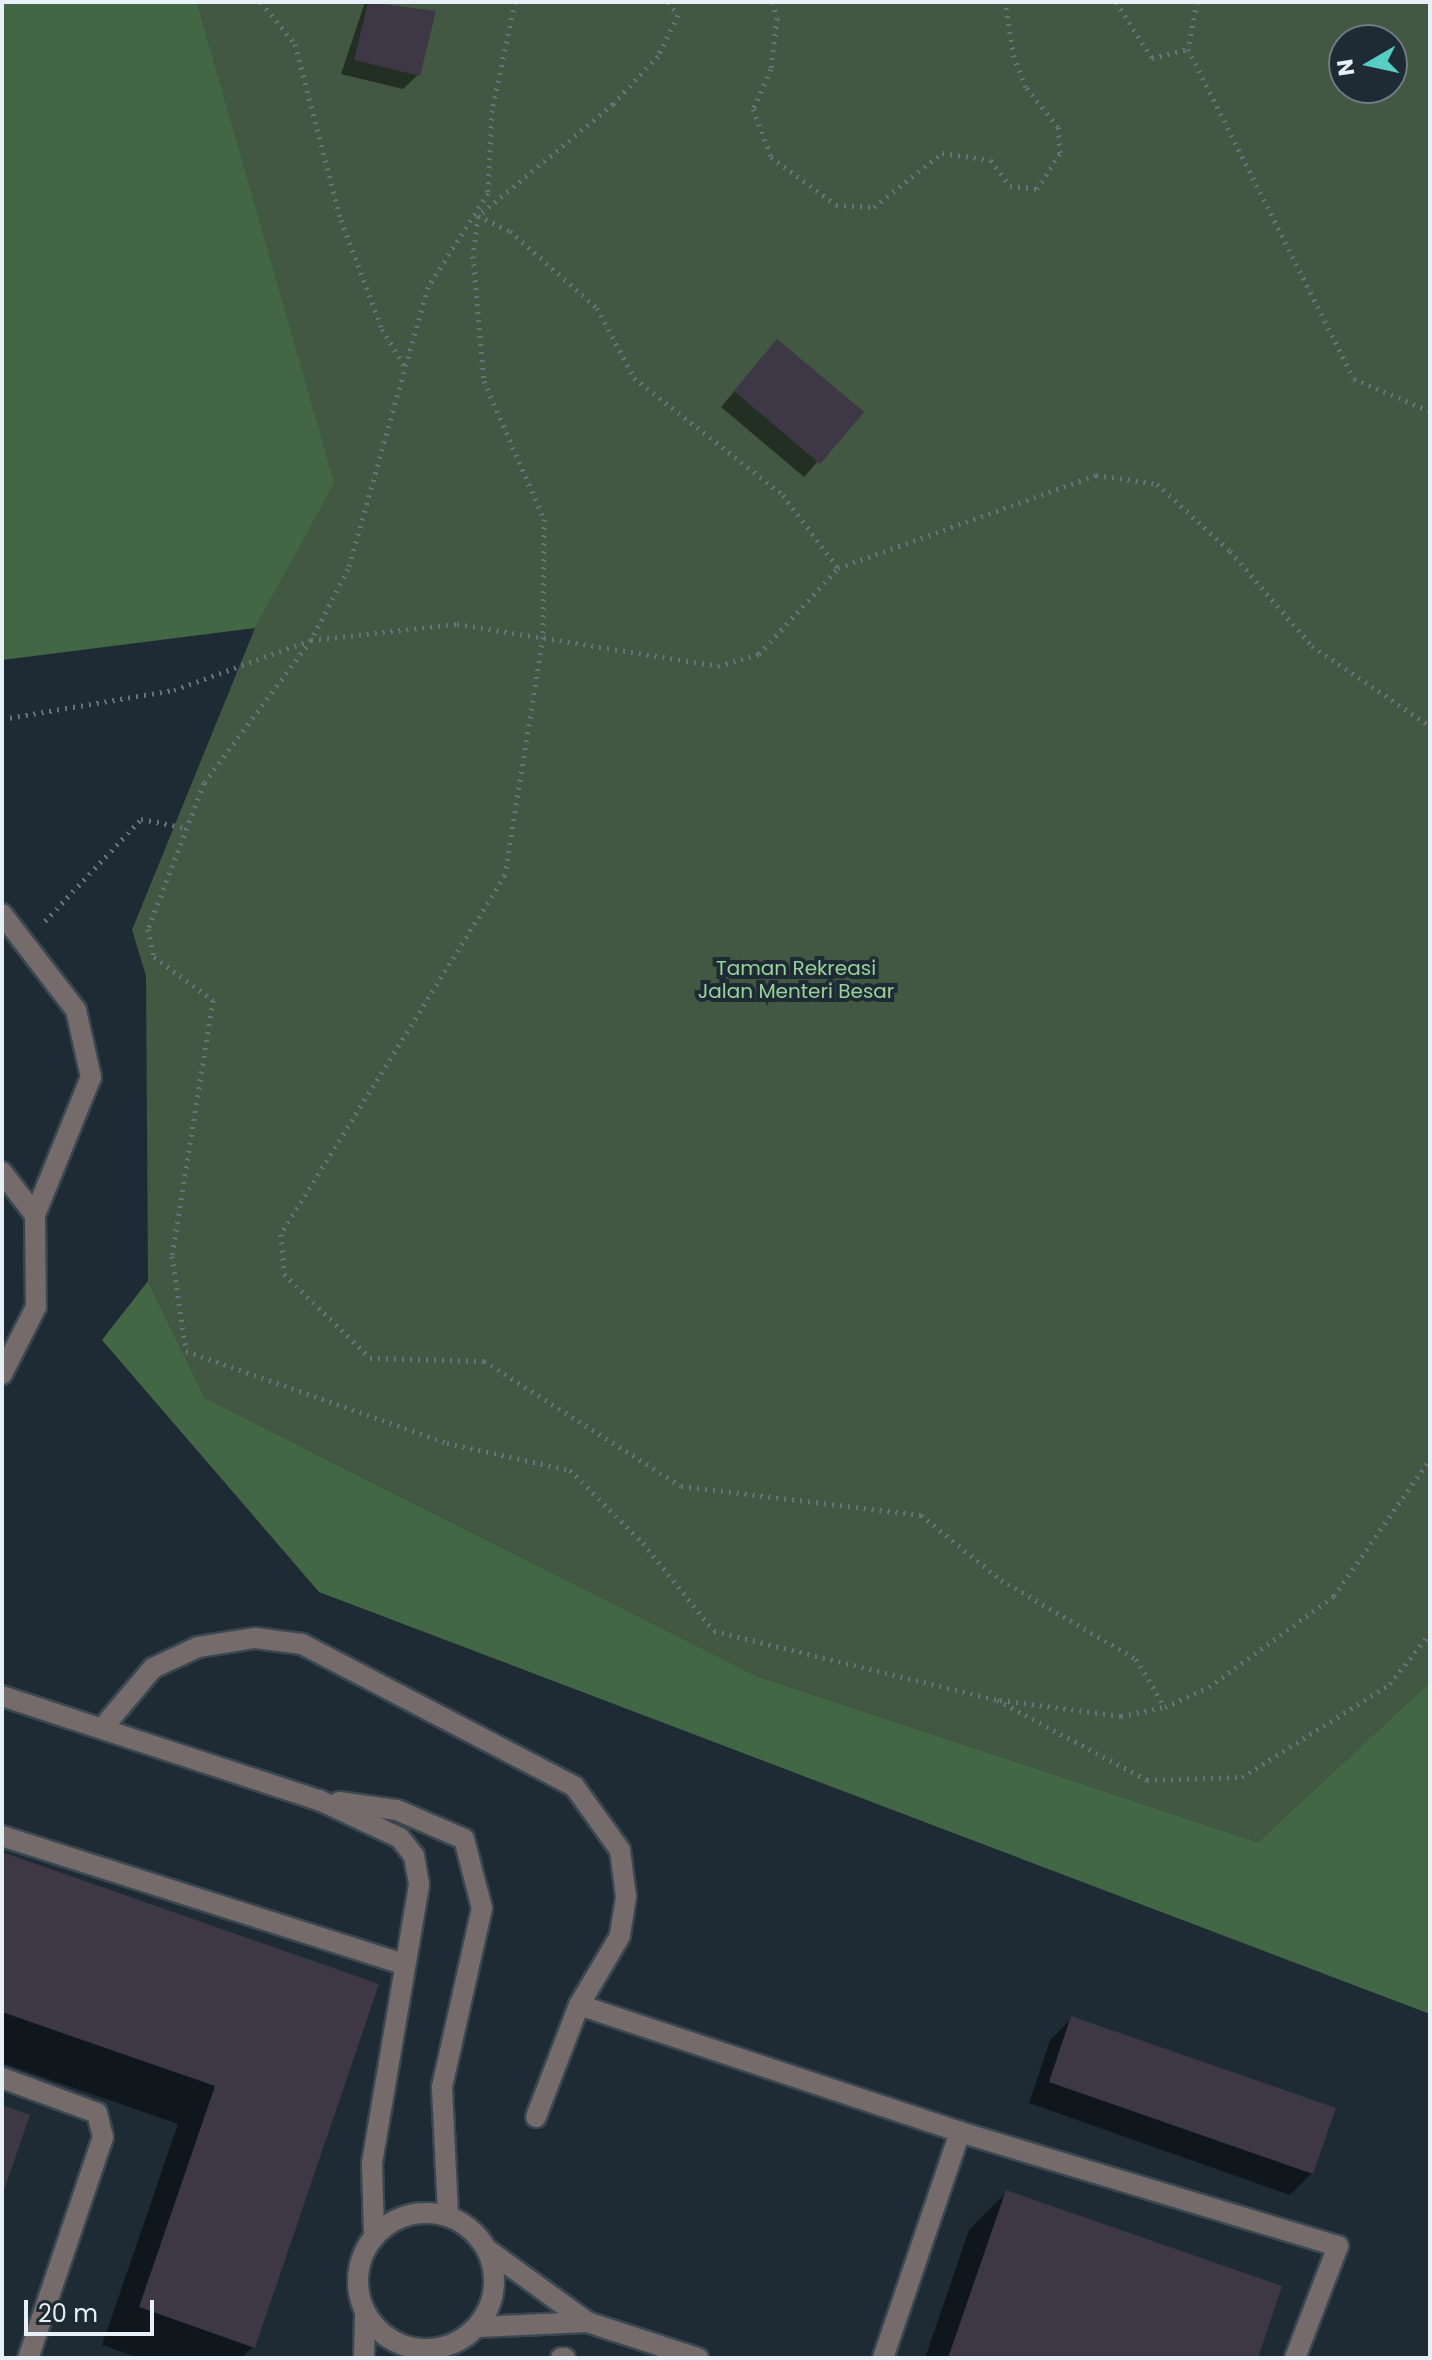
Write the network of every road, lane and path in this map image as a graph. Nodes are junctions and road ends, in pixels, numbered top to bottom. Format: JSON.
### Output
{"nodes":[{"id":1,"x":261,"y":2,"type":"edge"},
{"id":2,"x":515,"y":2,"type":"edge"},
{"id":3,"x":668,"y":2,"type":"edge"},
{"id":4,"x":772,"y":2,"type":"edge"},
{"id":5,"x":1005,"y":2,"type":"edge"},
{"id":6,"x":1116,"y":2,"type":"edge"},
{"id":7,"x":1197,"y":2,"type":"edge"},
{"id":8,"x":1188,"y":49,"type":"junction"},
{"id":9,"x":478,"y":216,"type":"junction"},
{"id":10,"x":405,"y":367,"type":"junction"},
{"id":11,"x":1430,"y":411,"type":"edge"},
{"id":12,"x":838,"y":568,"type":"junction"},
{"id":13,"x":543,"y":637,"type":"junction"},
{"id":14,"x":311,"y":640,"type":"junction"},
{"id":15,"x":2,"y":719,"type":"edge"},
{"id":16,"x":1430,"y":726,"type":"edge"},
{"id":17,"x":187,"y":828,"type":"junction"},
{"id":18,"x":2,"y":914,"type":"edge"},
{"id":19,"x":26,"y":940,"type":"junction"},
{"id":20,"x":2,"y":1172,"type":"edge"},
{"id":21,"x":35,"y":1215,"type":"junction"},
{"id":22,"x":2,"y":1374,"type":"edge"},
{"id":23,"x":1430,"y":1459,"type":"edge"},
{"id":24,"x":1430,"y":1633,"type":"edge"},
{"id":25,"x":2,"y":1696,"type":"edge"},
{"id":26,"x":997,"y":1700,"type":"junction"},
{"id":27,"x":1165,"y":1707,"type":"junction"},
{"id":28,"x":105,"y":1725,"type":"junction"},
{"id":29,"x":319,"y":1800,"type":"junction"},
{"id":30,"x":2,"y":1836,"type":"edge"},
{"id":31,"x":405,"y":1965,"type":"junction"},
{"id":32,"x":579,"y":2005,"type":"junction"},
{"id":33,"x":2,"y":2078,"type":"edge"},
{"id":34,"x":536,"y":2117,"type":"dead end"},
{"id":35,"x":960,"y":2132,"type":"junction"},
{"id":36,"x":448,"y":2216,"type":"junction"},
{"id":37,"x":374,"y":2236,"type":"junction"},
{"id":38,"x":488,"y":2250,"type":"junction"},
{"id":39,"x":365,"y":2313,"type":"junction"},
{"id":40,"x":587,"y":2322,"type":"junction"},
{"id":41,"x":479,"y":2327,"type":"junction"},
{"id":42,"x":451,"y":2351,"type":"edge"},
{"id":43,"x":28,"y":2358,"type":"edge"},
{"id":44,"x":364,"y":2358,"type":"edge"},
{"id":45,"x":698,"y":2358,"type":"edge"},
{"id":46,"x":883,"y":2358,"type":"edge"},
{"id":47,"x":1295,"y":2358,"type":"edge"}],
"edges":[{"from":1,"to":10,"type":"path"},
{"from":2,"to":9,"type":"path"},
{"from":3,"to":9,"type":"path"},
{"from":4,"to":5,"type":"path"},
{"from":6,"to":8,"type":"path"},
{"from":7,"to":8,"type":"path"},
{"from":8,"to":11,"type":"path"},
{"from":9,"to":10,"type":"path"},
{"from":9,"to":12,"type":"path"},
{"from":9,"to":13,"type":"path"},
{"from":10,"to":14,"type":"path"},
{"from":12,"to":13,"type":"path"},
{"from":12,"to":16,"type":"path"},
{"from":13,"to":14,"type":"path"},
{"from":13,"to":27,"type":"path"},
{"from":14,"to":15,"type":"path"},
{"from":14,"to":17,"type":"path"},
{"from":17,"to":19,"type":"path"},
{"from":17,"to":26,"type":"path"},
{"from":18,"to":19,"type":"street"},
{"from":19,"to":21,"type":"street"},
{"from":20,"to":21,"type":"street"},
{"from":21,"to":22,"type":"street"},
{"from":23,"to":27,"type":"path"},
{"from":24,"to":26,"type":"path"},
{"from":25,"to":28,"type":"street"},
{"from":26,"to":27,"type":"path"},
{"from":28,"to":29,"type":"street"},
{"from":28,"to":32,"type":"street"},
{"from":29,"to":31,"type":"street"},
{"from":29,"to":36,"type":"street"},
{"from":30,"to":31,"type":"street"},
{"from":31,"to":37,"type":"street"},
{"from":32,"to":34,"type":"street"},
{"from":32,"to":35,"type":"street"},
{"from":33,"to":43,"type":"street"},
{"from":35,"to":46,"type":"street"},
{"from":35,"to":47,"type":"street"},
{"from":36,"to":37,"type":"street"},
{"from":36,"to":38,"type":"street"},
{"from":37,"to":39,"type":"street"},
{"from":38,"to":40,"type":"street"},
{"from":38,"to":41,"type":"street"},
{"from":39,"to":42,"type":"street"},
{"from":39,"to":44,"type":"street"},
{"from":40,"to":41,"type":"street"},
{"from":40,"to":45,"type":"street"},
{"from":41,"to":42,"type":"street"}]}
